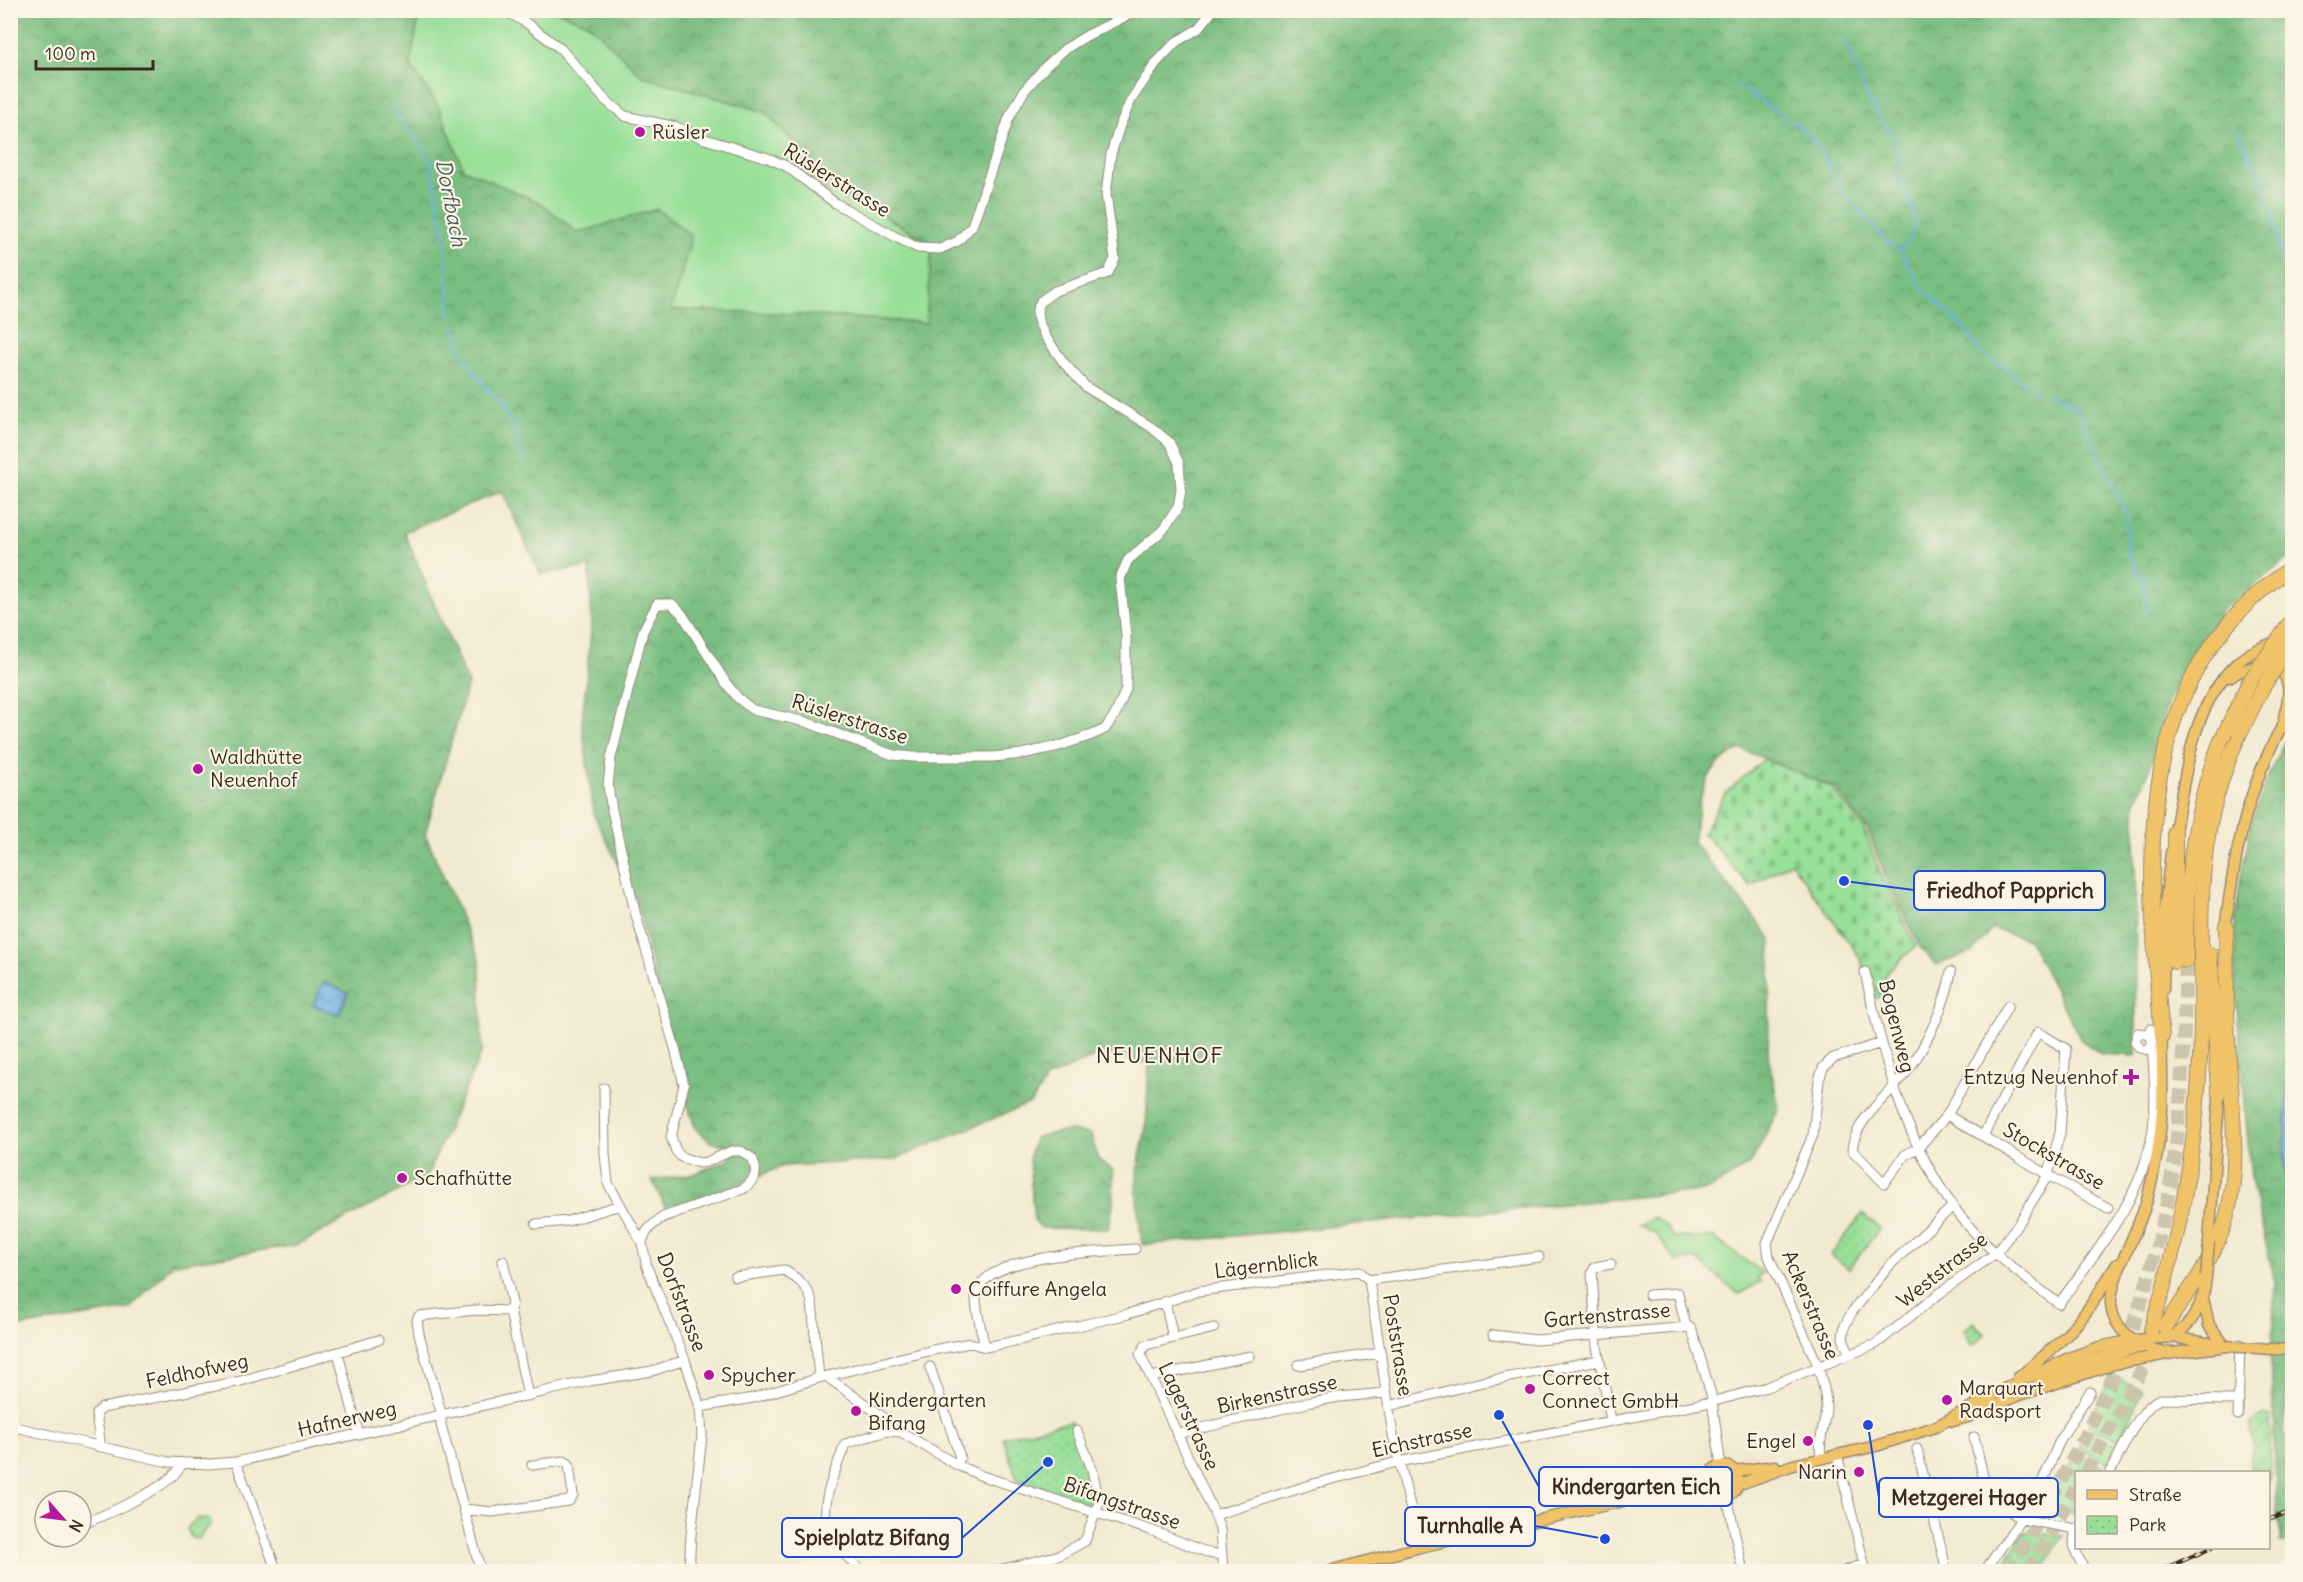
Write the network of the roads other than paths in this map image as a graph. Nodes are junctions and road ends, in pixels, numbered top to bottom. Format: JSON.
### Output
{"nodes":[{"id":1,"x":504,"y":10,"type":"edge"},
{"id":2,"x":1138,"y":10,"type":"edge"},
{"id":3,"x":1209,"y":10,"type":"edge"},
{"id":4,"x":2292,"y":567,"type":"edge"},
{"id":5,"x":2292,"y":620,"type":"edge"},
{"id":6,"x":2292,"y":636,"type":"edge"},
{"id":7,"x":2292,"y":643,"type":"edge"},
{"id":8,"x":2224,"y":679,"type":"junction"},
{"id":9,"x":2292,"y":710,"type":"edge"},
{"id":10,"x":2283,"y":725,"type":"junction"},
{"id":11,"x":2175,"y":832,"type":"junction"},
{"id":12,"x":2206,"y":847,"type":"junction"},
{"id":13,"x":2226,"y":925,"type":"junction"},
{"id":14,"x":1865,"y":972,"type":"dead end"},
{"id":15,"x":1951,"y":972,"type":"dead end"},
{"id":16,"x":2008,"y":1006,"type":"dead end"},
{"id":17,"x":2038,"y":1032,"type":"joint"},
{"id":18,"x":2155,"y":1034,"type":"junction"},
{"id":19,"x":1882,"y":1043,"type":"junction"},
{"id":20,"x":2152,"y":1051,"type":"junction"},
{"id":21,"x":604,"y":1088,"type":"dead end"},
{"id":22,"x":1893,"y":1089,"type":"junction"},
{"id":23,"x":2219,"y":1091,"type":"junction"},
{"id":24,"x":1947,"y":1114,"type":"junction"},
{"id":25,"x":1983,"y":1136,"type":"junction"},
{"id":26,"x":1918,"y":1148,"type":"junction"},
{"id":27,"x":2048,"y":1175,"type":"junction"},
{"id":28,"x":1884,"y":1183,"type":"junction"},
{"id":29,"x":1879,"y":1192,"type":"dead end"},
{"id":30,"x":620,"y":1205,"type":"junction"},
{"id":31,"x":1953,"y":1206,"type":"junction"},
{"id":32,"x":2108,"y":1208,"type":"dead end"},
{"id":33,"x":536,"y":1224,"type":"dead end"},
{"id":34,"x":642,"y":1244,"type":"junction"},
{"id":35,"x":2131,"y":1244,"type":"junction"},
{"id":36,"x":1135,"y":1249,"type":"dead end"},
{"id":37,"x":1996,"y":1253,"type":"junction"},
{"id":38,"x":1539,"y":1257,"type":"dead end"},
{"id":39,"x":503,"y":1261,"type":"dead end"},
{"id":40,"x":1611,"y":1264,"type":"dead end"},
{"id":41,"x":735,"y":1277,"type":"dead end"},
{"id":42,"x":1369,"y":1280,"type":"junction"},
{"id":43,"x":1649,"y":1295,"type":"dead end"},
{"id":44,"x":2203,"y":1298,"type":"junction"},
{"id":45,"x":1165,"y":1301,"type":"junction"},
{"id":46,"x":510,"y":1311,"type":"junction"},
{"id":47,"x":1686,"y":1326,"type":"junction"},
{"id":48,"x":1214,"y":1328,"type":"dead end"},
{"id":49,"x":2163,"y":1332,"type":"junction"},
{"id":50,"x":1493,"y":1335,"type":"dead end"},
{"id":51,"x":1596,"y":1335,"type":"junction"},
{"id":52,"x":1173,"y":1338,"type":"junction"},
{"id":53,"x":378,"y":1340,"type":"dead end"},
{"id":54,"x":2133,"y":1340,"type":"junction"},
{"id":55,"x":2240,"y":1344,"type":"dead end"},
{"id":56,"x":2225,"y":1346,"type":"junction"},
{"id":57,"x":985,"y":1347,"type":"junction"},
{"id":58,"x":2147,"y":1347,"type":"junction"},
{"id":59,"x":2292,"y":1350,"type":"edge"},
{"id":60,"x":338,"y":1353,"type":"junction"},
{"id":61,"x":1381,"y":1353,"type":"junction"},
{"id":62,"x":2173,"y":1353,"type":"junction"},
{"id":63,"x":1850,"y":1355,"type":"junction"},
{"id":64,"x":1250,"y":1356,"type":"dead end"},
{"id":65,"x":685,"y":1360,"type":"junction"},
{"id":66,"x":1599,"y":1360,"type":"junction"},
{"id":67,"x":1298,"y":1365,"type":"dead end"},
{"id":68,"x":930,"y":1367,"type":"dead end"},
{"id":69,"x":1818,"y":1368,"type":"junction"},
{"id":70,"x":824,"y":1377,"type":"junction"},
{"id":71,"x":1152,"y":1377,"type":"junction"},
{"id":72,"x":2010,"y":1386,"type":"junction"},
{"id":73,"x":2090,"y":1392,"type":"dead end"},
{"id":74,"x":1386,"y":1393,"type":"junction"},
{"id":75,"x":2020,"y":1395,"type":"junction"},
{"id":76,"x":528,"y":1396,"type":"junction"},
{"id":77,"x":2239,"y":1400,"type":"junction"},
{"id":78,"x":1712,"y":1402,"type":"junction"},
{"id":79,"x":1389,"y":1406,"type":"junction"},
{"id":80,"x":700,"y":1407,"type":"junction"},
{"id":81,"x":2238,"y":1415,"type":"dead end"},
{"id":82,"x":441,"y":1416,"type":"junction"},
{"id":83,"x":1611,"y":1419,"type":"junction"},
{"id":84,"x":1947,"y":1422,"type":"junction"},
{"id":85,"x":15,"y":1427,"type":"dead end"},
{"id":86,"x":894,"y":1430,"type":"junction"},
{"id":87,"x":1077,"y":1431,"type":"dead end"},
{"id":88,"x":1177,"y":1434,"type":"junction"},
{"id":89,"x":358,"y":1435,"type":"junction"},
{"id":90,"x":1974,"y":1437,"type":"dead end"},
{"id":91,"x":99,"y":1447,"type":"junction"},
{"id":92,"x":1917,"y":1449,"type":"dead end"},
{"id":93,"x":1837,"y":1454,"type":"junction"},
{"id":94,"x":1821,"y":1458,"type":"junction"},
{"id":95,"x":236,"y":1462,"type":"junction"},
{"id":96,"x":1399,"y":1462,"type":"junction"},
{"id":97,"x":182,"y":1464,"type":"junction"},
{"id":98,"x":532,"y":1465,"type":"dead end"},
{"id":99,"x":957,"y":1465,"type":"junction"},
{"id":100,"x":1793,"y":1465,"type":"junction"},
{"id":101,"x":1721,"y":1466,"type":"junction"},
{"id":102,"x":1735,"y":1471,"type":"junction"},
{"id":103,"x":2111,"y":1471,"type":"edge"},
{"id":104,"x":1709,"y":1474,"type":"junction"},
{"id":105,"x":1737,"y":1485,"type":"junction"},
{"id":106,"x":1677,"y":1489,"type":"junction"},
{"id":107,"x":1711,"y":1490,"type":"junction"},
{"id":108,"x":1726,"y":1496,"type":"junction"},
{"id":109,"x":465,"y":1509,"type":"junction"},
{"id":110,"x":1096,"y":1513,"type":"junction"},
{"id":111,"x":1215,"y":1515,"type":"junction"},
{"id":112,"x":2021,"y":1518,"type":"junction"},
{"id":113,"x":93,"y":1519,"type":"edge"},
{"id":114,"x":2075,"y":1529,"type":"edge"},
{"id":115,"x":2075,"y":1534,"type":"edge"},
{"id":116,"x":1420,"y":1547,"type":"junction"},
{"id":117,"x":1221,"y":1555,"type":"junction"},
{"id":118,"x":1865,"y":1568,"type":"edge"},
{"id":119,"x":277,"y":1572,"type":"edge"},
{"id":120,"x":481,"y":1572,"type":"edge"},
{"id":121,"x":689,"y":1572,"type":"edge"},
{"id":122,"x":862,"y":1572,"type":"edge"},
{"id":123,"x":991,"y":1572,"type":"edge"},
{"id":124,"x":1223,"y":1572,"type":"edge"},
{"id":125,"x":1325,"y":1572,"type":"edge"},
{"id":126,"x":1743,"y":1572,"type":"edge"},
{"id":127,"x":1842,"y":1572,"type":"edge"},
{"id":128,"x":1947,"y":1572,"type":"edge"},
{"id":129,"x":1984,"y":1572,"type":"edge"},
{"id":130,"x":2086,"y":1572,"type":"edge"}],
"edges":[{"from":1,"to":2,"type":"street","name":"Rüslerstrasse"},
{"from":3,"to":34,"type":"street","name":"Rüslerstrasse"},
{"from":4,"to":18,"type":"highway"},
{"from":5,"to":11,"type":"highway","bridge":true},
{"from":6,"to":8,"type":"main road"},
{"from":7,"to":12,"type":"highway","bridge":true},
{"from":8,"to":10,"type":"main road"},
{"from":8,"to":11,"type":"main road"},
{"from":9,"to":10,"type":"main road"},
{"from":10,"to":13,"type":"main road"},
{"from":11,"to":18,"type":"main road"},
{"from":12,"to":23,"type":"highway"},
{"from":12,"to":49,"type":"highway"},
{"from":13,"to":23,"type":"main road"},
{"from":13,"to":49,"type":"highway"},
{"from":14,"to":19,"type":"street","name":"Bogenweg"},
{"from":15,"to":22,"type":"street"},
{"from":16,"to":24,"type":"street"},
{"from":17,"to":25,"type":"street","name":"Stockstrasse"},
{"from":17,"to":27,"type":"street","name":"Weststrasse"},
{"from":18,"to":20,"type":"street"},
{"from":18,"to":20,"type":"street"},
{"from":18,"to":35,"type":"main road"},
{"from":19,"to":22,"type":"street","name":"Bogenweg"},
{"from":19,"to":69,"type":"street","name":"Ackerstrasse"},
{"from":20,"to":37,"type":"street","name":"Bogenweg"},
{"from":21,"to":30,"type":"street","name":"Dorfstrasse"},
{"from":22,"to":26,"type":"street","name":"Bogenweg"},
{"from":22,"to":28,"type":"street"},
{"from":23,"to":44,"type":"main road","bridge":true},
{"from":24,"to":25,"type":"street","name":"Stockstrasse"},
{"from":24,"to":26,"type":"street"},
{"from":25,"to":27,"type":"street","name":"Stockstrasse"},
{"from":26,"to":28,"type":"street"},
{"from":26,"to":31,"type":"street","name":"Bogenweg"},
{"from":27,"to":32,"type":"street","name":"Stockstrasse"},
{"from":27,"to":37,"type":"street","name":"Weststrasse"},
{"from":28,"to":29,"type":"street"},
{"from":30,"to":33,"type":"street"},
{"from":30,"to":34,"type":"street","name":"Dorfstrasse"},
{"from":31,"to":37,"type":"street","name":"Bogenweg"},
{"from":31,"to":63,"type":"street"},
{"from":34,"to":65,"type":"street","name":"Dorfstrasse"},
{"from":35,"to":54,"type":"main road"},
{"from":35,"to":72,"type":"main road"},
{"from":36,"to":57,"type":"street"},
{"from":37,"to":63,"type":"street","name":"Weststrasse"},
{"from":38,"to":42,"type":"street","name":"Poststrasse"},
{"from":39,"to":46,"type":"street"},
{"from":40,"to":51,"type":"street"},
{"from":41,"to":70,"type":"street"},
{"from":42,"to":45,"type":"street","name":"Lägernblick"},
{"from":42,"to":61,"type":"street","name":"Poststrasse"},
{"from":43,"to":47,"type":"street"},
{"from":44,"to":49,"type":"main road"},
{"from":44,"to":56,"type":"main road"},
{"from":45,"to":52,"type":"street"},
{"from":45,"to":57,"type":"street","name":"Lägernblick"},
{"from":46,"to":76,"type":"street"},
{"from":46,"to":82,"type":"street"},
{"from":47,"to":51,"type":"street","name":"Gartenstrasse"},
{"from":47,"to":78,"type":"street","name":"Gartenstrasse"},
{"from":48,"to":52,"type":"street","name":"Lagerstrasse"},
{"from":49,"to":54,"type":"main road"},
{"from":49,"to":56,"type":"main road"},
{"from":49,"to":58,"type":"main road"},
{"from":50,"to":51,"type":"street","name":"Gartenstrasse"},
{"from":51,"to":66,"type":"street"},
{"from":52,"to":71,"type":"street","name":"Lagerstrasse"},
{"from":53,"to":60,"type":"street","name":"Feldhofweg"},
{"from":54,"to":58,"type":"main road"},
{"from":54,"to":72,"type":"main road"},
{"from":55,"to":77,"type":"street"},
{"from":56,"to":59,"type":"main road","bridge":true},
{"from":56,"to":62,"type":"main road"},
{"from":57,"to":70,"type":"street","name":"Lägernblick"},
{"from":58,"to":62,"type":"main road"},
{"from":58,"to":75,"type":"main road"},
{"from":60,"to":89,"type":"street"},
{"from":60,"to":91,"type":"street","name":"Feldhofweg"},
{"from":61,"to":67,"type":"street","name":"Birkenstrasse"},
{"from":61,"to":74,"type":"street","name":"Poststrasse"},
{"from":62,"to":75,"type":"main road"},
{"from":63,"to":69,"type":"street","name":"Weststrasse"},
{"from":64,"to":71,"type":"street"},
{"from":65,"to":76,"type":"street","name":"Hafnerweg"},
{"from":65,"to":80,"type":"street","name":"Dorfstrasse"},
{"from":66,"to":79,"type":"street"},
{"from":66,"to":83,"type":"street"},
{"from":68,"to":99,"type":"street"},
{"from":69,"to":78,"type":"street","name":"Weststrasse"},
{"from":69,"to":94,"type":"street","name":"Ackerstrasse"},
{"from":70,"to":80,"type":"street"},
{"from":70,"to":86,"type":"street","name":"Bifangstrasse"},
{"from":71,"to":88,"type":"street","name":"Lagerstrasse"},
{"from":72,"to":84,"type":"main road"},
{"from":73,"to":112,"type":"street"},
{"from":74,"to":79,"type":"street","name":"Poststrasse"},
{"from":74,"to":88,"type":"street","name":"Birkenstrasse"},
{"from":75,"to":84,"type":"main road"},
{"from":76,"to":82,"type":"street","name":"Hafnerweg"},
{"from":77,"to":81,"type":"street"},
{"from":77,"to":103,"type":"street"},
{"from":78,"to":83,"type":"street","name":"Eichstrasse"},
{"from":78,"to":101,"type":"street","name":"Gartenstrasse"},
{"from":79,"to":96,"type":"street","name":"Poststrasse"},
{"from":80,"to":121,"type":"street","name":"Dorfstrasse"},
{"from":82,"to":89,"type":"street","name":"Hafnerweg"},
{"from":82,"to":109,"type":"street"},
{"from":83,"to":96,"type":"street","name":"Eichstrasse"},
{"from":84,"to":93,"type":"main road"},
{"from":85,"to":91,"type":"street","name":"Hafnerweg"},
{"from":86,"to":99,"type":"street","name":"Bifangstrasse"},
{"from":86,"to":122,"type":"street"},
{"from":87,"to":110,"type":"street"},
{"from":88,"to":111,"type":"street","name":"Lagerstrasse"},
{"from":89,"to":95,"type":"street","name":"Hafnerweg"},
{"from":90,"to":112,"type":"street"},
{"from":91,"to":97,"type":"street","name":"Hafnerweg"},
{"from":92,"to":128,"type":"street"},
{"from":93,"to":94,"type":"main road"},
{"from":93,"to":118,"type":"street"},
{"from":94,"to":100,"type":"main road"},
{"from":95,"to":97,"type":"street","name":"Hafnerweg"},
{"from":95,"to":119,"type":"street"},
{"from":96,"to":111,"type":"street","name":"Eichstrasse"},
{"from":96,"to":116,"type":"street","name":"Poststrasse"},
{"from":97,"to":113,"type":"street"},
{"from":98,"to":109,"type":"street"},
{"from":99,"to":110,"type":"street","name":"Bifangstrasse"},
{"from":100,"to":102,"type":"main road"},
{"from":100,"to":105,"type":"main road"},
{"from":101,"to":102,"type":"main road"},
{"from":101,"to":104,"type":"main road"},
{"from":102,"to":105,"type":"main road"},
{"from":104,"to":106,"type":"main road"},
{"from":104,"to":107,"type":"main road"},
{"from":105,"to":108,"type":"main road"},
{"from":106,"to":107,"type":"main road"},
{"from":106,"to":116,"type":"main road"},
{"from":107,"to":108,"type":"main road"},
{"from":108,"to":126,"type":"street"},
{"from":109,"to":120,"type":"street"},
{"from":110,"to":117,"type":"street","name":"Bifangstrasse"},
{"from":110,"to":123,"type":"street"},
{"from":111,"to":117,"type":"street","name":"Lagerstrasse"},
{"from":112,"to":114,"type":"street"},
{"from":112,"to":129,"type":"street"},
{"from":115,"to":130,"type":"street"},
{"from":116,"to":125,"type":"main road"},
{"from":117,"to":124,"type":"street","name":"Lagerstrasse"},
{"from":118,"to":127,"type":"street"}]}
